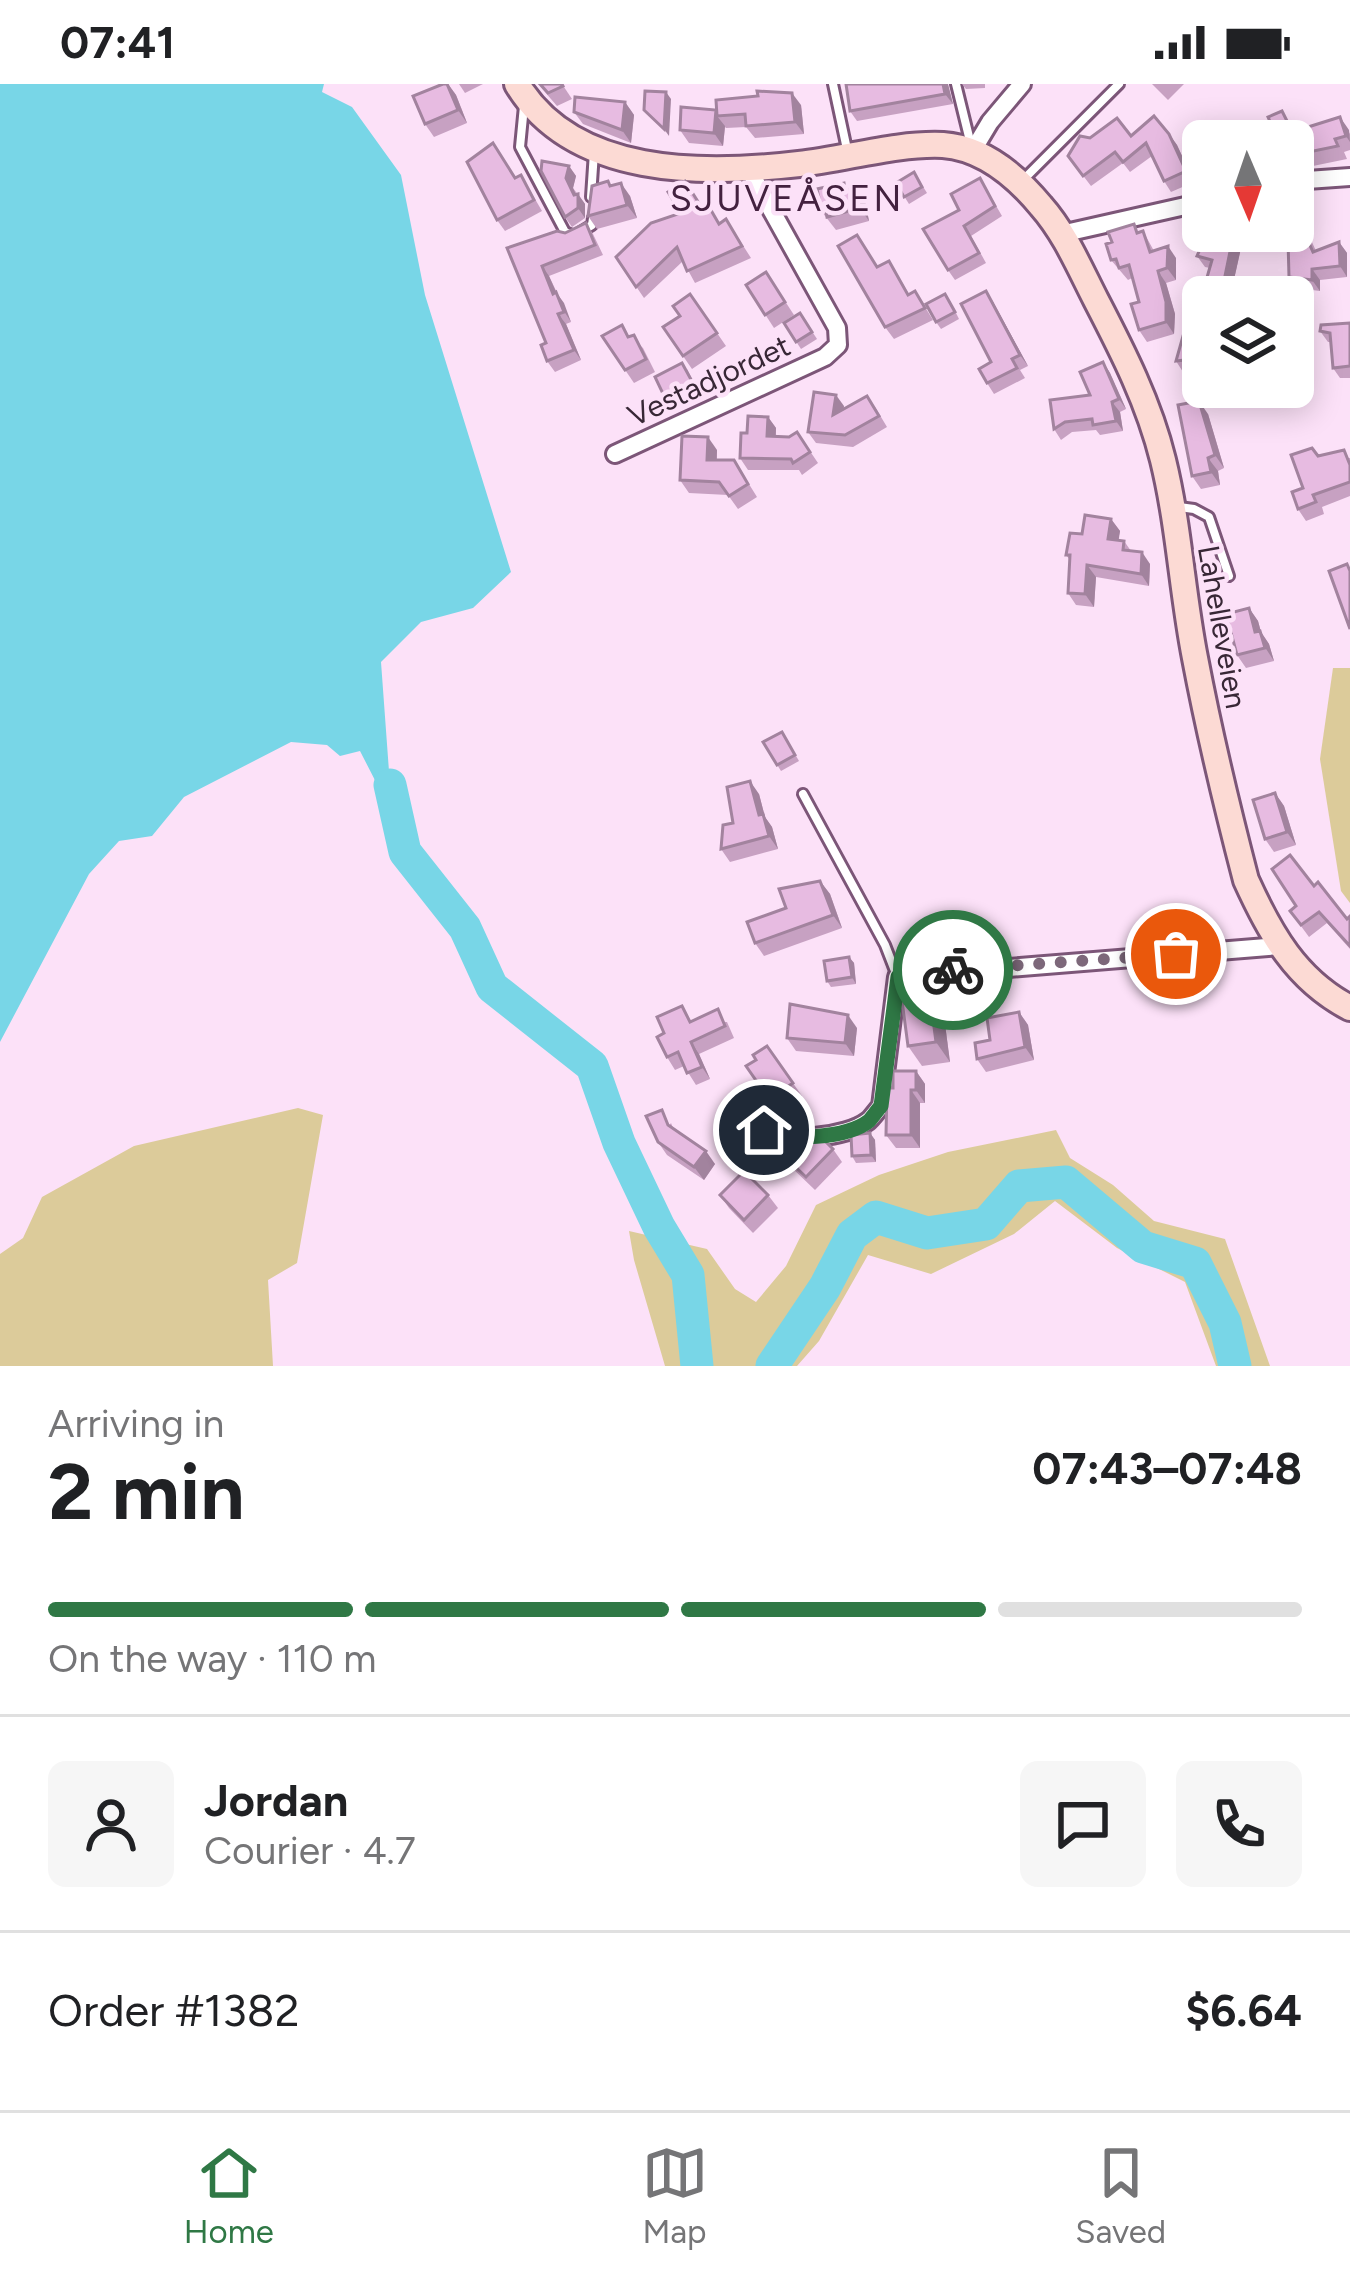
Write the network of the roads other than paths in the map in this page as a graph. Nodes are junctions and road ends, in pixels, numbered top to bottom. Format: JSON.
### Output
{"nodes":[{"id":1,"x":833,"y":84,"type":"edge"},
{"id":2,"x":956,"y":84,"type":"edge"},
{"id":3,"x":1022,"y":84,"type":"edge"},
{"id":4,"x":1119,"y":84,"type":"edge"},
{"id":5,"x":522,"y":91,"type":"edge"},
{"id":6,"x":595,"y":151,"type":"junction"},
{"id":7,"x":971,"y":152,"type":"junction"},
{"id":8,"x":848,"y":156,"type":"junction"},
{"id":9,"x":748,"y":168,"type":"junction"},
{"id":10,"x":1350,"y":177,"type":"edge"},
{"id":11,"x":1314,"y":180,"type":"edge"},
{"id":12,"x":1020,"y":183,"type":"junction"},
{"id":13,"x":1182,"y":207,"type":"edge"},
{"id":14,"x":1061,"y":234,"type":"junction"},
{"id":15,"x":615,"y":454,"type":"dead end"},
{"id":16,"x":1172,"y":506,"type":"junction"},
{"id":17,"x":1229,"y":577,"type":"dead end"},
{"id":18,"x":802,"y":794,"type":"dead end"},
{"id":19,"x":1280,"y":946,"type":"junction"},
{"id":20,"x":898,"y":977,"type":"junction"},
{"id":21,"x":1350,"y":1008,"type":"edge"},
{"id":22,"x":764,"y":1130,"type":"dead end"}],
"edges":[{"from":1,"to":8,"type":"lane"},
{"from":2,"to":7,"type":"lane"},
{"from":3,"to":7,"type":"street"},
{"from":4,"to":12,"type":"lane"},
{"from":5,"to":6,"type":"street","name":"Lahelleveien"},
{"from":5,"to":6,"type":"lane"},
{"from":6,"to":9,"type":"street","name":"Lahelleveien"},
{"from":7,"to":8,"type":"street","name":"Lahelleveien"},
{"from":7,"to":12,"type":"street","name":"Lahelleveien"},
{"from":8,"to":9,"type":"street","name":"Lahelleveien"},
{"from":9,"to":15,"type":"street","name":"Vestadjordet"},
{"from":10,"to":11,"type":"street"},
{"from":12,"to":14,"type":"street","name":"Lahelleveien"},
{"from":13,"to":14,"type":"street"},
{"from":14,"to":16,"type":"street","name":"Lahelleveien"},
{"from":16,"to":17,"type":"lane"},
{"from":16,"to":19,"type":"street","name":"Lahelleveien"},
{"from":18,"to":20,"type":"lane"},
{"from":19,"to":20,"type":"street"},
{"from":19,"to":21,"type":"street","name":"Lahelleveien"},
{"from":20,"to":22,"type":"street"}]}
